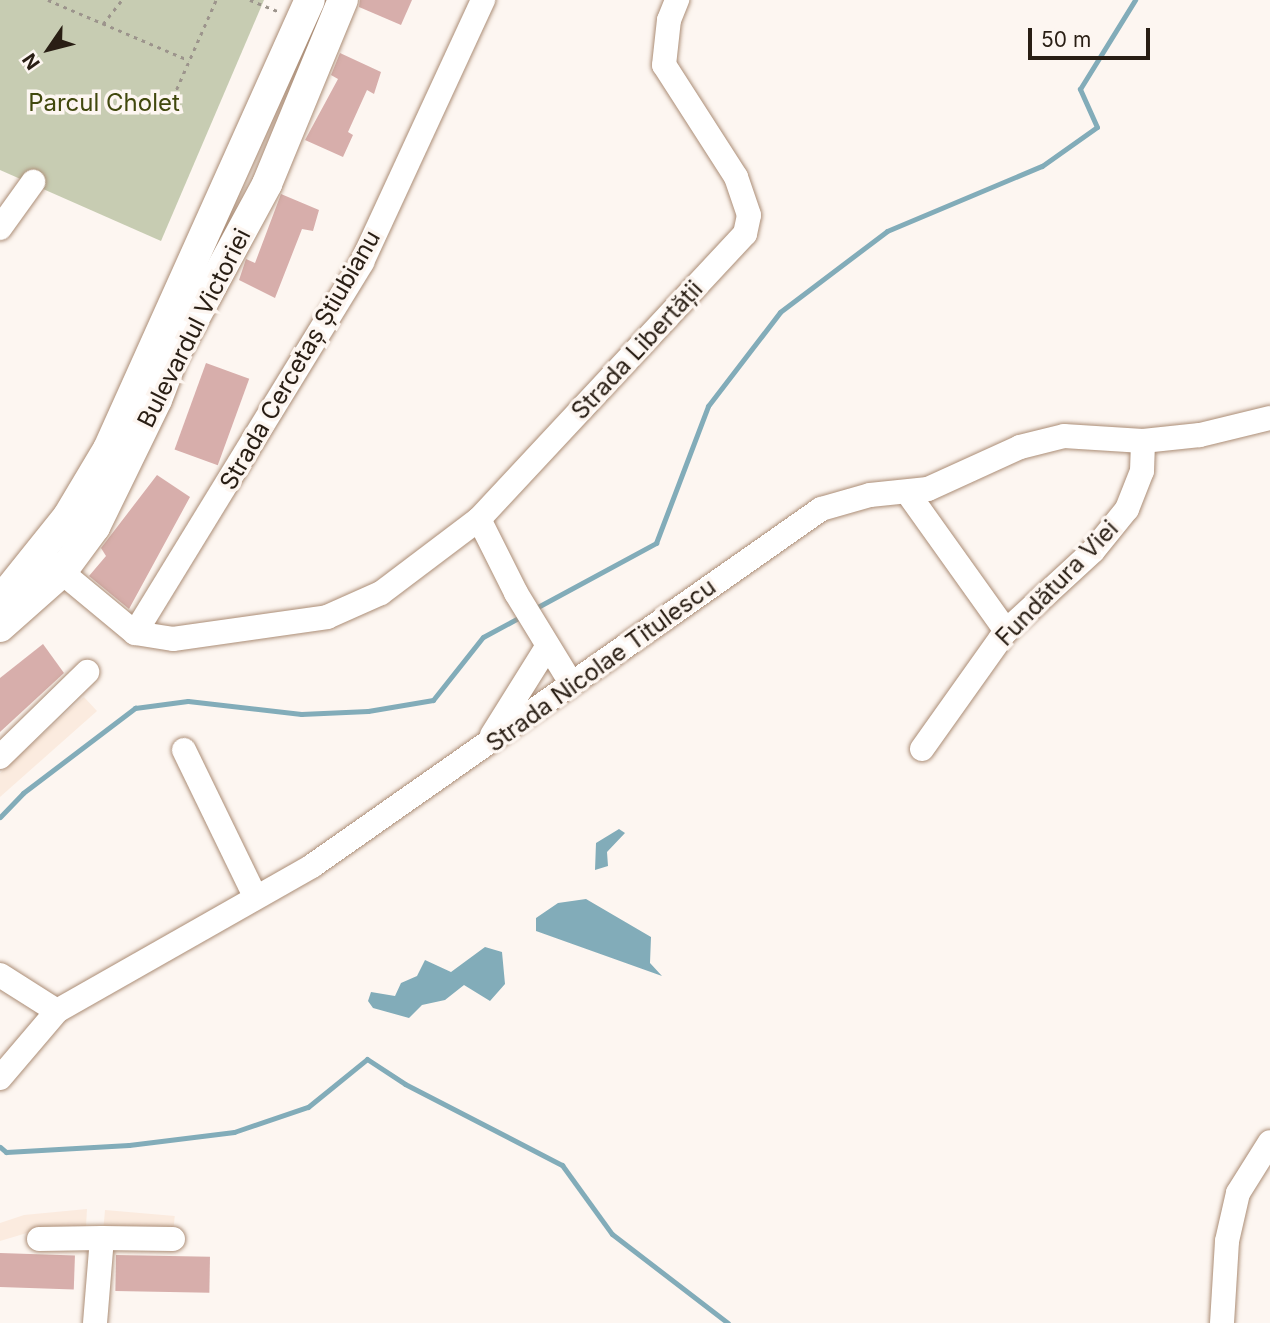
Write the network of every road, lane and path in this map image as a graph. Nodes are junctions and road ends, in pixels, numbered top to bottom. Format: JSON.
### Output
{"nodes":[{"id":1,"x":48,"y":0,"type":"edge"},
{"id":2,"x":122,"y":0,"type":"edge"},
{"id":3,"x":216,"y":0,"type":"edge"},
{"id":4,"x":250,"y":0,"type":"edge"},
{"id":5,"x":343,"y":0,"type":"edge"},
{"id":6,"x":483,"y":0,"type":"edge"},
{"id":7,"x":677,"y":0,"type":"edge"},
{"id":8,"x":306,"y":10,"type":"edge"},
{"id":9,"x":103,"y":24,"type":"junction"},
{"id":10,"x":189,"y":60,"type":"junction"},
{"id":11,"x":173,"y":97,"type":"dead end"},
{"id":12,"x":33,"y":182,"type":"dead end"},
{"id":13,"x":0,"y":228,"type":"edge"},
{"id":14,"x":1270,"y":418,"type":"edge"},
{"id":15,"x":1143,"y":441,"type":"junction"},
{"id":16,"x":907,"y":492,"type":"junction"},
{"id":17,"x":479,"y":519,"type":"junction"},
{"id":18,"x":50,"y":563,"type":"junction"},
{"id":19,"x":0,"y":601,"type":"edge"},
{"id":20,"x":0,"y":627,"type":"edge"},
{"id":21,"x":1006,"y":631,"type":"junction"},
{"id":22,"x":135,"y":634,"type":"junction"},
{"id":23,"x":547,"y":647,"type":"junction"},
{"id":24,"x":87,"y":672,"type":"dead end"},
{"id":25,"x":572,"y":683,"type":"junction"},
{"id":26,"x":484,"y":748,"type":"junction"},
{"id":27,"x":922,"y":749,"type":"dead end"},
{"id":28,"x":184,"y":750,"type":"dead end"},
{"id":29,"x":0,"y":757,"type":"edge"},
{"id":30,"x":255,"y":897,"type":"junction"},
{"id":31,"x":0,"y":975,"type":"edge"},
{"id":32,"x":57,"y":1010,"type":"junction"},
{"id":33,"x":0,"y":1078,"type":"edge"},
{"id":34,"x":1270,"y":1142,"type":"edge"},
{"id":35,"x":102,"y":1238,"type":"junction"},
{"id":36,"x":39,"y":1239,"type":"dead end"},
{"id":37,"x":173,"y":1239,"type":"dead end"},
{"id":38,"x":95,"y":1323,"type":"edge"},
{"id":39,"x":1222,"y":1323,"type":"edge"}],
"edges":[{"from":1,"to":9,"type":"path"},
{"from":2,"to":9,"type":"path"},
{"from":3,"to":10,"type":"path"},
{"from":4,"to":8,"type":"path"},
{"from":5,"to":18,"type":"main road","name":"Bulevardul Victoriei"},
{"from":6,"to":22,"type":"street","name":"Strada Cercetaș Știubianu"},
{"from":7,"to":17,"type":"street","name":"Strada Libertății"},
{"from":8,"to":18,"type":"main road","name":"Bulevardul Victoriei"},
{"from":9,"to":10,"type":"path"},
{"from":10,"to":11,"type":"path"},
{"from":12,"to":13,"type":"street"},
{"from":14,"to":15,"type":"street","name":"Strada Nicolae Titulescu"},
{"from":15,"to":16,"type":"street","name":"Strada Nicolae Titulescu"},
{"from":15,"to":21,"type":"street","name":"Fundătura Viei"},
{"from":16,"to":21,"type":"street"},
{"from":16,"to":25,"type":"street","name":"Strada Nicolae Titulescu"},
{"from":17,"to":22,"type":"street","name":"Strada Libertății"},
{"from":17,"to":23,"type":"street"},
{"from":18,"to":19,"type":"main road","name":"Bulevardul Victoriei"},
{"from":18,"to":20,"type":"main road","name":"Bulevardul Victoriei"},
{"from":18,"to":22,"type":"street"},
{"from":21,"to":27,"type":"street","name":"Fundătura Viei"},
{"from":23,"to":25,"type":"street"},
{"from":23,"to":26,"type":"street"},
{"from":24,"to":29,"type":"street"},
{"from":25,"to":26,"type":"street","name":"Strada Nicolae Titulescu"},
{"from":26,"to":30,"type":"street","name":"Strada Nicolae Titulescu"},
{"from":28,"to":30,"type":"street"},
{"from":30,"to":32,"type":"street","name":"Strada Nicolae Titulescu"},
{"from":31,"to":32,"type":"street"},
{"from":32,"to":33,"type":"street","name":"Strada Nicolae Titulescu"},
{"from":34,"to":39,"type":"street"},
{"from":35,"to":36,"type":"street"},
{"from":35,"to":37,"type":"street"},
{"from":35,"to":38,"type":"street"}]}
